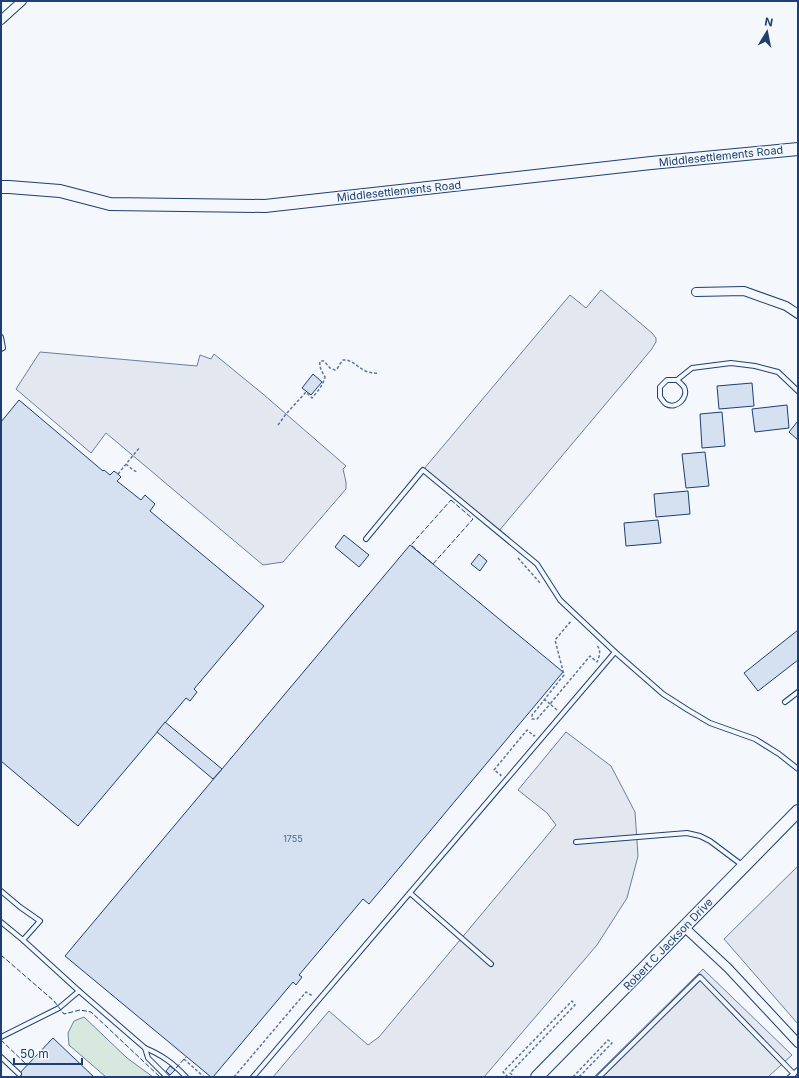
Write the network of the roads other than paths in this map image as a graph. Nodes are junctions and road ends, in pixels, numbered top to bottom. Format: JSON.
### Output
{"nodes":[{"id":1,"x":22,"y":1,"type":"edge"},
{"id":2,"x":1,"y":20,"type":"edge"},
{"id":3,"x":798,"y":149,"type":"edge"},
{"id":4,"x":1,"y":187,"type":"edge"},
{"id":5,"x":696,"y":292,"type":"dead end"},
{"id":6,"x":798,"y":314,"type":"edge"},
{"id":7,"x":1,"y":337,"type":"edge"},
{"id":8,"x":1,"y":349,"type":"edge"},
{"id":9,"x":676,"y":380,"type":"junction"},
{"id":10,"x":798,"y":391,"type":"edge"},
{"id":11,"x":366,"y":539,"type":"dead end"},
{"id":12,"x":615,"y":652,"type":"junction"},
{"id":13,"x":798,"y":692,"type":"edge"},
{"id":14,"x":785,"y":702,"type":"dead end"},
{"id":15,"x":798,"y":769,"type":"edge"},
{"id":16,"x":798,"y":811,"type":"edge"},
{"id":17,"x":576,"y":842,"type":"dead end"},
{"id":18,"x":744,"y":867,"type":"junction"},
{"id":19,"x":1,"y":891,"type":"edge"},
{"id":20,"x":410,"y":893,"type":"junction"},
{"id":21,"x":1,"y":922,"type":"edge"},
{"id":22,"x":684,"y":927,"type":"junction"},
{"id":23,"x":23,"y":940,"type":"junction"},
{"id":24,"x":491,"y":964,"type":"dead end"},
{"id":25,"x":78,"y":991,"type":"junction"},
{"id":26,"x":1,"y":1037,"type":"edge"},
{"id":27,"x":798,"y":1043,"type":"edge"},
{"id":28,"x":145,"y":1048,"type":"junction"},
{"id":29,"x":1,"y":1057,"type":"edge"},
{"id":30,"x":798,"y":1070,"type":"edge"},
{"id":31,"x":19,"y":1074,"type":"dead end"},
{"id":32,"x":792,"y":1075,"type":"edge"},
{"id":33,"x":167,"y":1077,"type":"edge"},
{"id":34,"x":186,"y":1077,"type":"edge"},
{"id":35,"x":252,"y":1077,"type":"edge"},
{"id":36,"x":537,"y":1077,"type":"edge"},
{"id":37,"x":600,"y":1077,"type":"edge"}],
"edges":[{"from":1,"to":2,"type":"street"},
{"from":3,"to":4,"type":"street","name":"Middlesettlements Road"},
{"from":5,"to":6,"type":"street"},
{"from":7,"to":8,"type":"lane"},
{"from":9,"to":9,"type":"lane"},
{"from":9,"to":10,"type":"lane"},
{"from":11,"to":12,"type":"lane"},
{"from":12,"to":15,"type":"lane"},
{"from":12,"to":20,"type":"lane"},
{"from":13,"to":14,"type":"lane"},
{"from":16,"to":18,"type":"street","name":"Robert C Jackson Drive"},
{"from":17,"to":18,"type":"lane"},
{"from":18,"to":22,"type":"street","name":"Robert C Jackson Drive"},
{"from":19,"to":23,"type":"lane"},
{"from":20,"to":24,"type":"lane"},
{"from":20,"to":35,"type":"lane"},
{"from":21,"to":23,"type":"lane"},
{"from":22,"to":27,"type":"street"},
{"from":22,"to":36,"type":"street","name":"Robert C Jackson Drive"},
{"from":23,"to":25,"type":"lane"},
{"from":25,"to":26,"type":"lane"},
{"from":25,"to":28,"type":"lane"},
{"from":28,"to":33,"type":"lane"},
{"from":28,"to":34,"type":"lane"},
{"from":29,"to":31,"type":"lane"},
{"from":30,"to":32,"type":"lane"},
{"from":32,"to":37,"type":"lane"}]}
